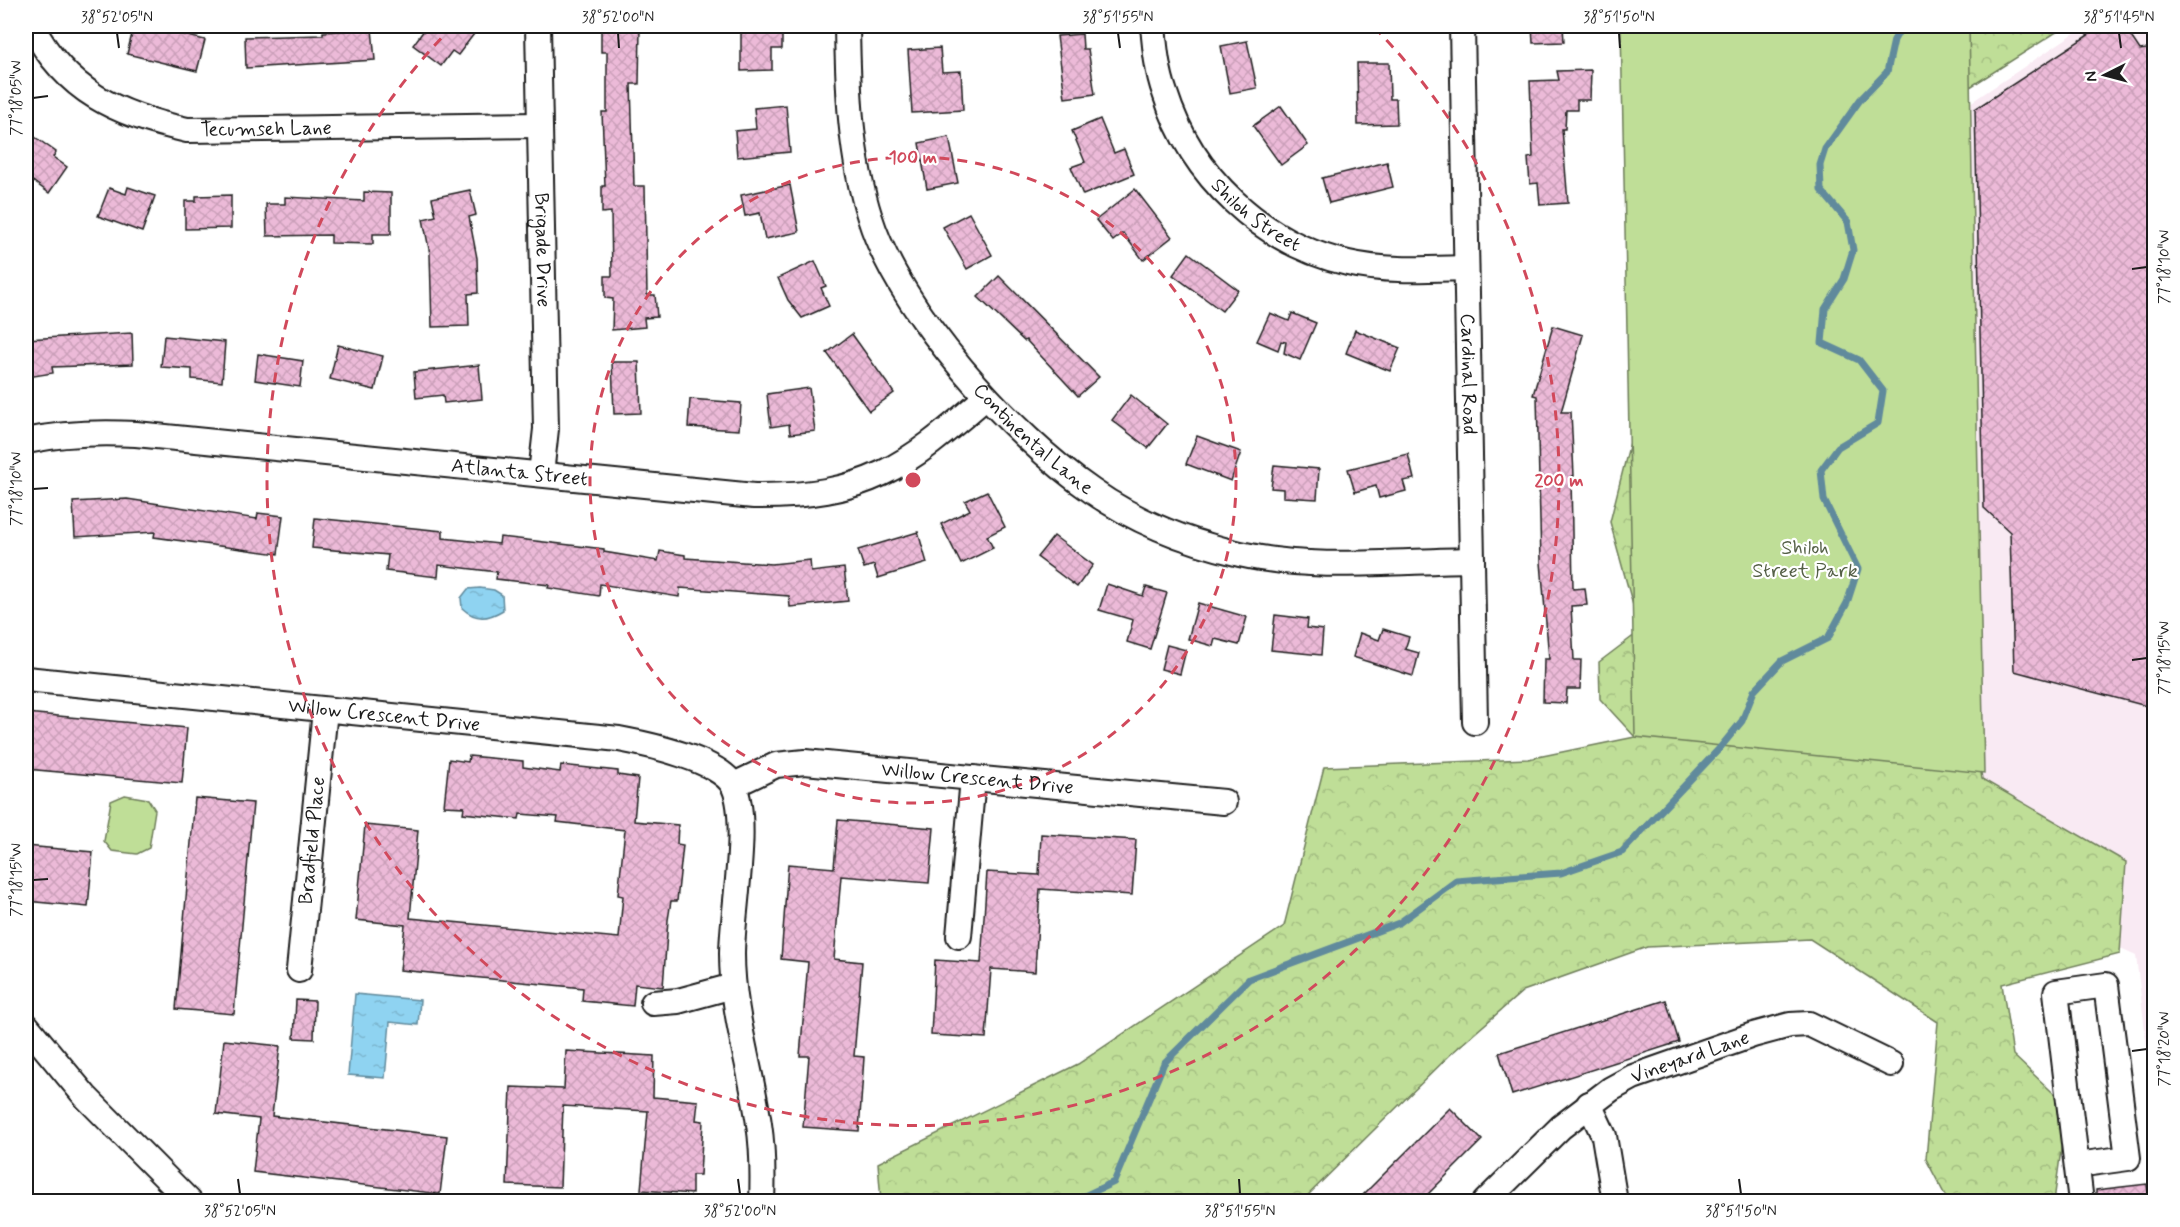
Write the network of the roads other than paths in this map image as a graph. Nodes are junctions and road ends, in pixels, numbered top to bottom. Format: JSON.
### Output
{"nodes":[{"id":1,"x":32,"y":26,"type":"edge"},
{"id":2,"x":538,"y":26,"type":"edge"},
{"id":3,"x":847,"y":26,"type":"edge"},
{"id":4,"x":1153,"y":26,"type":"edge"},
{"id":5,"x":1462,"y":26,"type":"edge"},
{"id":6,"x":539,"y":125,"type":"junction"},
{"id":7,"x":1466,"y":268,"type":"junction"},
{"id":8,"x":986,"y":397,"type":"junction"},
{"id":9,"x":26,"y":441,"type":"edge"},
{"id":10,"x":540,"y":474,"type":"junction"},
{"id":11,"x":1472,"y":560,"type":"junction"},
{"id":12,"x":26,"y":679,"type":"edge"},
{"id":13,"x":325,"y":710,"type":"junction"},
{"id":14,"x":1475,"y":722,"type":"dead end"},
{"id":15,"x":973,"y":778,"type":"junction"},
{"id":16,"x":734,"y":785,"type":"junction"},
{"id":17,"x":1224,"y":802,"type":"dead end"},
{"id":18,"x":959,"y":936,"type":"dead end"},
{"id":19,"x":299,"y":970,"type":"dead end"},
{"id":20,"x":734,"y":986,"type":"junction"},
{"id":21,"x":653,"y":1003,"type":"dead end"},
{"id":22,"x":26,"y":1025,"type":"edge"},
{"id":23,"x":1891,"y":1064,"type":"dead end"},
{"id":24,"x":1588,"y":1104,"type":"junction"},
{"id":25,"x":2078,"y":1165,"type":"junction"},
{"id":26,"x":190,"y":1202,"type":"edge"},
{"id":27,"x":762,"y":1202,"type":"edge"},
{"id":28,"x":1485,"y":1202,"type":"edge"},
{"id":29,"x":1615,"y":1202,"type":"edge"},
{"id":30,"x":2081,"y":1202,"type":"edge"}],
"edges":[{"from":1,"to":6,"type":"street","name":"Tecumseh Lane"},
{"from":2,"to":6,"type":"street","name":"Brigade Drive"},
{"from":3,"to":8,"type":"street","name":"Continental Lane"},
{"from":4,"to":7,"type":"street","name":"Shiloh Street"},
{"from":5,"to":7,"type":"street","name":"Cardinal Road"},
{"from":6,"to":10,"type":"street","name":"Brigade Drive"},
{"from":7,"to":11,"type":"street","name":"Cardinal Road"},
{"from":8,"to":10,"type":"street","name":"Atlanta Street"},
{"from":8,"to":11,"type":"street","name":"Continental Lane"},
{"from":9,"to":10,"type":"street","name":"Atlanta Street"},
{"from":11,"to":14,"type":"street","name":"Cardinal Road"},
{"from":12,"to":13,"type":"street","name":"Willow Crescent Drive"},
{"from":13,"to":16,"type":"street","name":"Willow Crescent Drive"},
{"from":13,"to":19,"type":"street","name":"Bradfield Place"},
{"from":15,"to":16,"type":"street","name":"Willow Crescent Drive"},
{"from":15,"to":17,"type":"street","name":"Willow Crescent Drive"},
{"from":15,"to":18,"type":"street"},
{"from":16,"to":20,"type":"street"},
{"from":20,"to":21,"type":"street"},
{"from":20,"to":27,"type":"street"},
{"from":22,"to":26,"type":"street"},
{"from":23,"to":24,"type":"street","name":"Vineyard Lane"},
{"from":24,"to":28,"type":"street","name":"Vineyard Lane"},
{"from":24,"to":29,"type":"street"},
{"from":25,"to":25,"type":"street"},
{"from":25,"to":30,"type":"street"}]}
